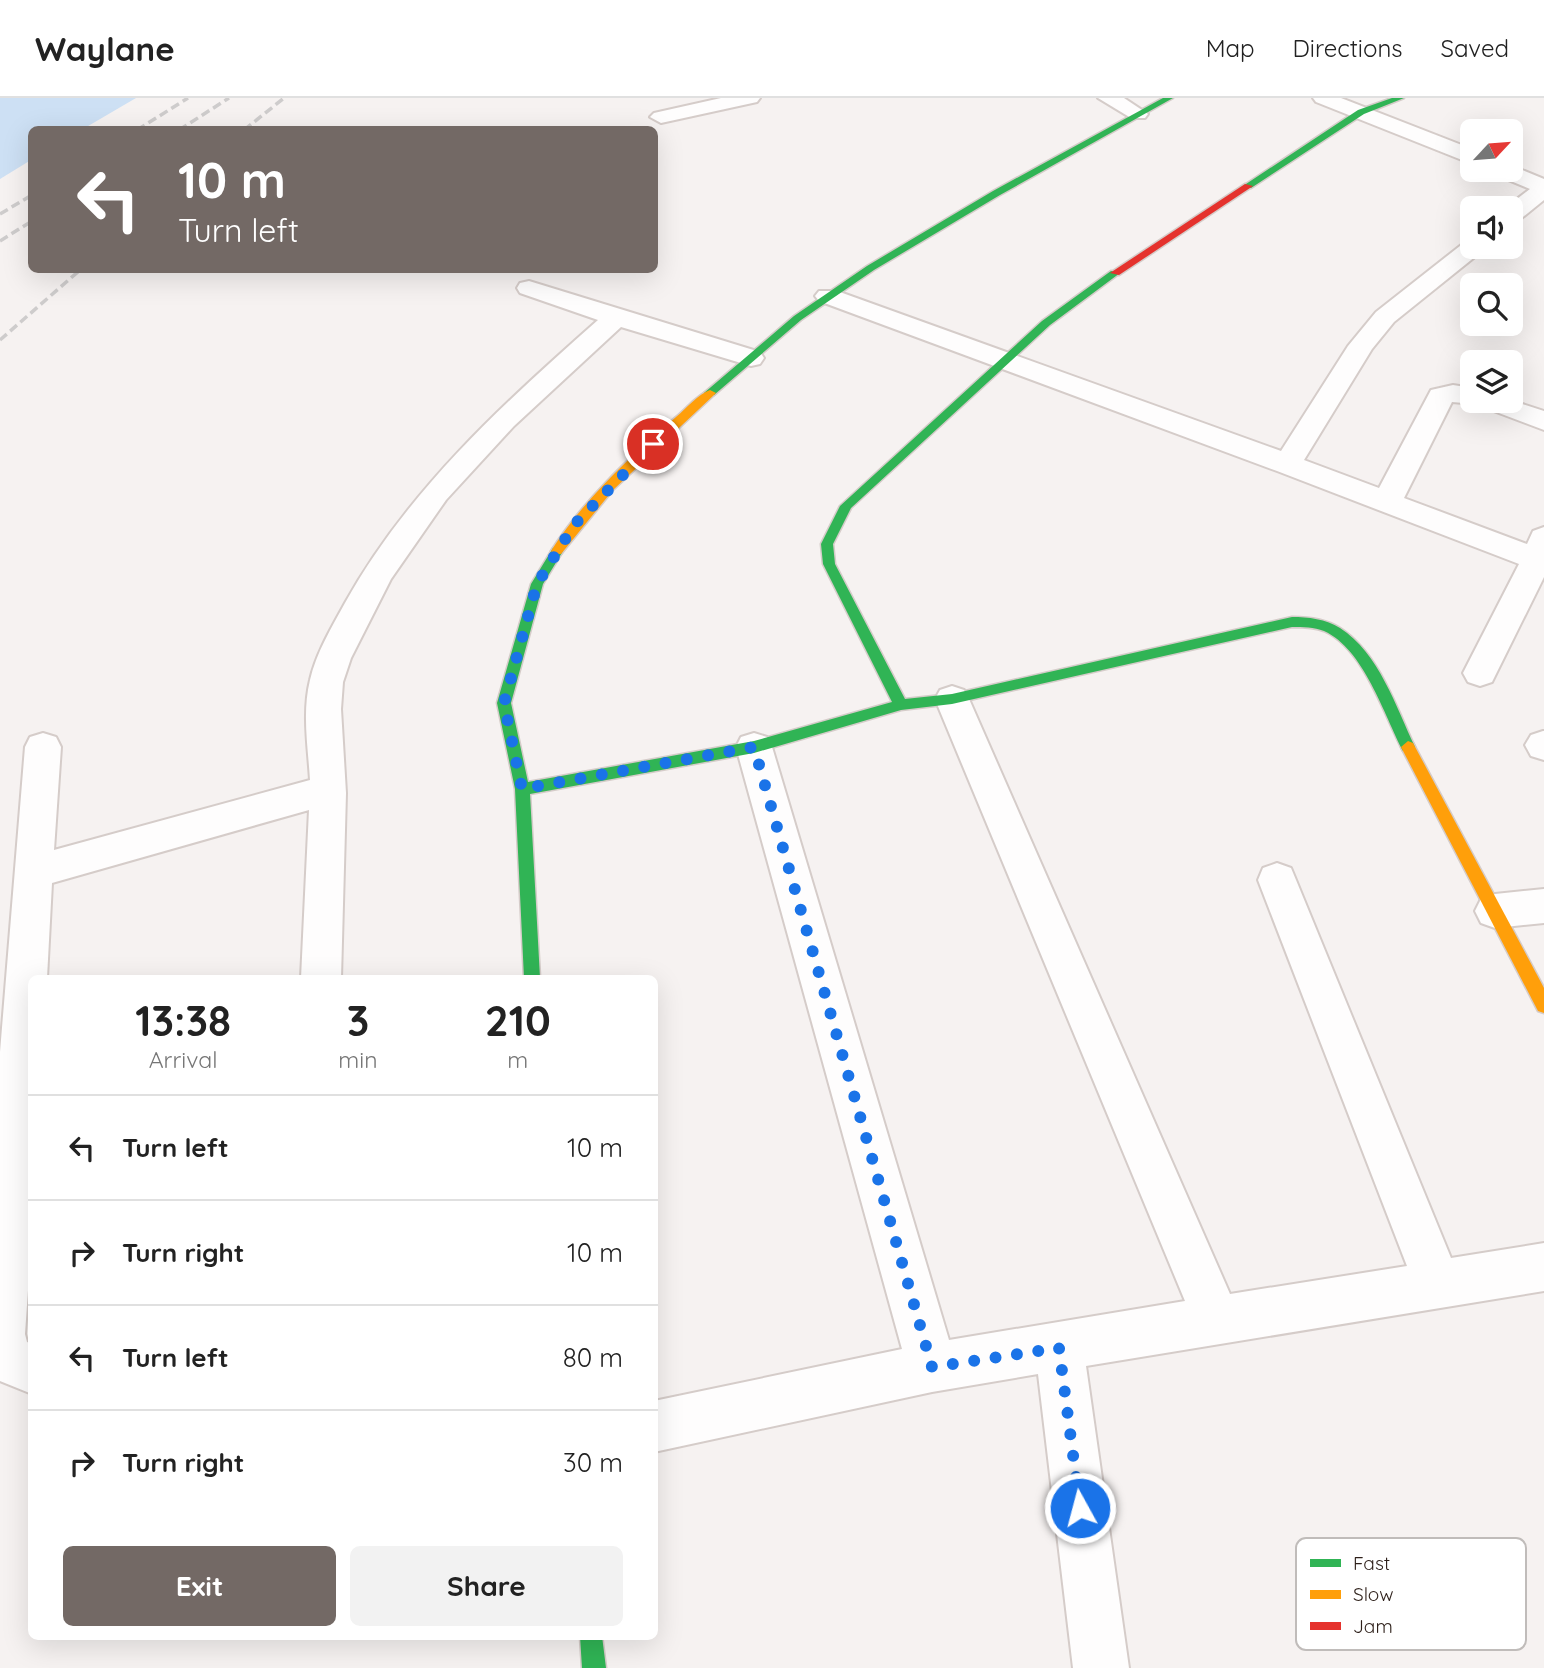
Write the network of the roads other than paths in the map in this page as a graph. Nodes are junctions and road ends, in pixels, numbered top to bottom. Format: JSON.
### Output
{"nodes":[{"id":1,"x":750,"y":98,"type":"edge"},
{"id":2,"x":1108,"y":98,"type":"edge"},
{"id":3,"x":1169,"y":98,"type":"edge"},
{"id":4,"x":1323,"y":98,"type":"edge"},
{"id":5,"x":1399,"y":98,"type":"edge"},
{"id":6,"x":1361,"y":112,"type":"junction"},
{"id":7,"x":1138,"y":114,"type":"junction"},
{"id":8,"x":661,"y":117,"type":"dead end"},
{"id":9,"x":1460,"y":152,"type":"edge"},
{"id":10,"x":1544,"y":160,"type":"edge"},
{"id":11,"x":1523,"y":167,"type":"edge"},
{"id":12,"x":1523,"y":178,"type":"edge"},
{"id":13,"x":1544,"y":188,"type":"edge"},
{"id":14,"x":1523,"y":205,"type":"edge"},
{"id":15,"x":1460,"y":257,"type":"edge"},
{"id":16,"x":528,"y":288,"type":"dead end"},
{"id":17,"x":828,"y":296,"type":"junction"},
{"id":18,"x":616,"y":318,"type":"junction"},
{"id":19,"x":751,"y":358,"type":"junction"},
{"id":20,"x":1005,"y":361,"type":"junction"},
{"id":21,"x":1460,"y":394,"type":"edge"},
{"id":22,"x":1521,"y":413,"type":"edge"},
{"id":23,"x":1544,"y":421,"type":"edge"},
{"id":24,"x":1287,"y":464,"type":"junction"},
{"id":25,"x":1387,"y":502,"type":"junction"},
{"id":26,"x":1542,"y":554,"type":"edge"},
{"id":27,"x":1480,"y":673,"type":"dead end"},
{"id":28,"x":952,"y":699,"type":"junction"},
{"id":29,"x":901,"y":705,"type":"junction"},
{"id":30,"x":43,"y":747,"type":"dead end"},
{"id":31,"x":754,"y":747,"type":"junction"},
{"id":32,"x":522,"y":789,"type":"junction"},
{"id":33,"x":328,"y":790,"type":"junction"},
{"id":34,"x":35,"y":872,"type":"junction"},
{"id":35,"x":1277,"y":880,"type":"dead end"},
{"id":36,"x":1544,"y":906,"type":"edge"},
{"id":37,"x":1495,"y":911,"type":"junction"},
{"id":38,"x":321,"y":975,"type":"edge"},
{"id":39,"x":532,"y":975,"type":"edge"},
{"id":40,"x":1544,"y":1005,"type":"edge"},
{"id":41,"x":1544,"y":1267,"type":"edge"},
{"id":42,"x":1438,"y":1284,"type":"junction"},
{"id":43,"x":1217,"y":1322,"type":"junction"},
{"id":44,"x":1059,"y":1348,"type":"junction"},
{"id":45,"x":28,"y":1367,"type":"edge"},
{"id":46,"x":932,"y":1367,"type":"junction"},
{"id":47,"x":658,"y":1426,"type":"edge"},
{"id":48,"x":591,"y":1640,"type":"edge"},
{"id":49,"x":594,"y":1668,"type":"edge"},
{"id":50,"x":1101,"y":1668,"type":"edge"}],
"edges":[{"from":1,"to":8,"type":"street"},
{"from":2,"to":7,"type":"street"},
{"from":3,"to":7,"type":"street"},
{"from":4,"to":6,"type":"street"},
{"from":5,"to":6,"type":"street"},
{"from":6,"to":9,"type":"street"},
{"from":6,"to":20,"type":"street"},
{"from":7,"to":17,"type":"street"},
{"from":10,"to":11,"type":"street"},
{"from":12,"to":13,"type":"street"},
{"from":13,"to":14,"type":"street"},
{"from":15,"to":24,"type":"street"},
{"from":16,"to":18,"type":"street"},
{"from":17,"to":19,"type":"street"},
{"from":17,"to":20,"type":"street"},
{"from":18,"to":19,"type":"street"},
{"from":18,"to":33,"type":"street"},
{"from":19,"to":32,"type":"street"},
{"from":20,"to":24,"type":"street"},
{"from":20,"to":29,"type":"street"},
{"from":21,"to":25,"type":"street"},
{"from":22,"to":23,"type":"street"},
{"from":24,"to":25,"type":"street"},
{"from":25,"to":26,"type":"street"},
{"from":26,"to":27,"type":"street"},
{"from":28,"to":29,"type":"street"},
{"from":28,"to":37,"type":"street"},
{"from":28,"to":43,"type":"street"},
{"from":29,"to":31,"type":"street"},
{"from":30,"to":34,"type":"street"},
{"from":31,"to":32,"type":"street"},
{"from":31,"to":46,"type":"street"},
{"from":32,"to":39,"type":"street"},
{"from":33,"to":34,"type":"street"},
{"from":33,"to":38,"type":"street"},
{"from":34,"to":45,"type":"street"},
{"from":35,"to":42,"type":"street"},
{"from":36,"to":37,"type":"street"},
{"from":37,"to":40,"type":"street"},
{"from":41,"to":42,"type":"street"},
{"from":42,"to":43,"type":"street"},
{"from":43,"to":44,"type":"street"},
{"from":44,"to":46,"type":"street"},
{"from":44,"to":50,"type":"street"},
{"from":46,"to":47,"type":"street"},
{"from":48,"to":49,"type":"street"}]}
